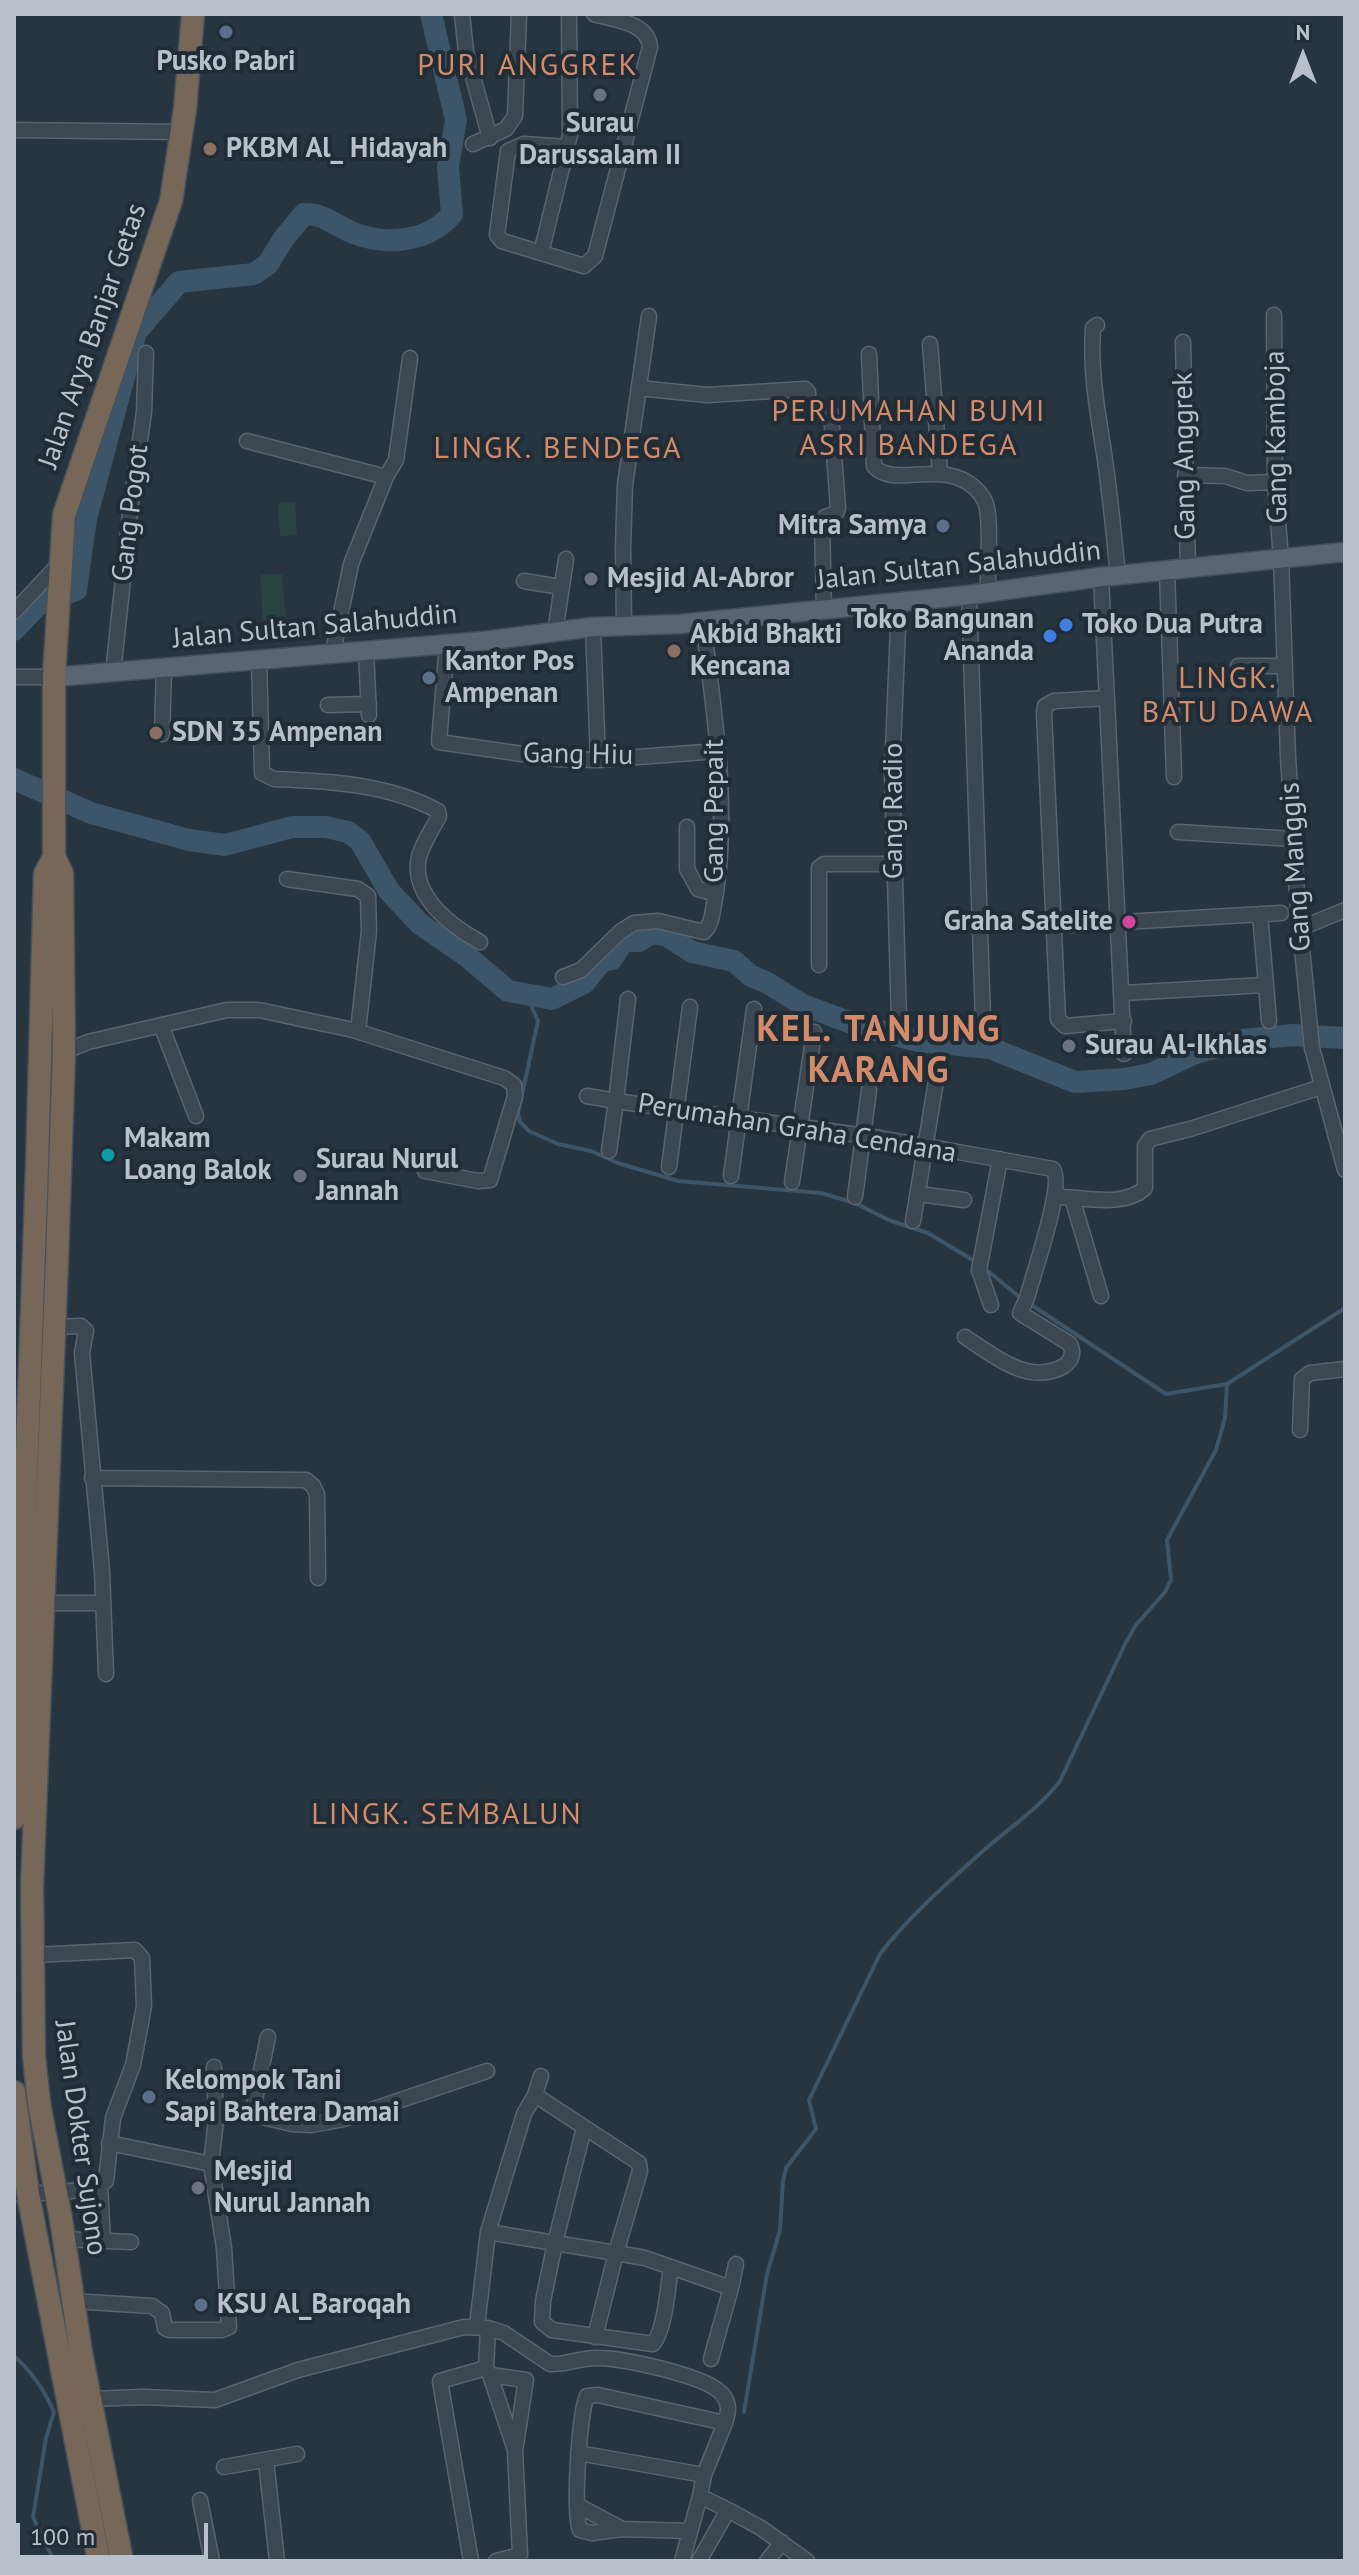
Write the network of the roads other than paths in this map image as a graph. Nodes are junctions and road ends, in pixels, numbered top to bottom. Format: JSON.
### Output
{"nodes":[{"id":1,"x":193,"y":14,"type":"edge"},
{"id":2,"x":462,"y":14,"type":"edge"},
{"id":3,"x":519,"y":14,"type":"edge"},
{"id":4,"x":569,"y":14,"type":"edge"},
{"id":5,"x":594,"y":14,"type":"edge"},
{"id":6,"x":14,"y":130,"type":"edge"},
{"id":7,"x":182,"y":132,"type":"junction"},
{"id":8,"x":490,"y":138,"type":"junction"},
{"id":9,"x":473,"y":144,"type":"dead end"},
{"id":10,"x":568,"y":147,"type":"junction"},
{"id":11,"x":541,"y":253,"type":"junction"},
{"id":12,"x":1274,"y":315,"type":"dead end"},
{"id":13,"x":649,"y":316,"type":"dead end"},
{"id":14,"x":1097,"y":325,"type":"dead end"},
{"id":15,"x":1183,"y":342,"type":"dead end"},
{"id":16,"x":930,"y":344,"type":"dead end"},
{"id":17,"x":146,"y":353,"type":"dead end"},
{"id":18,"x":869,"y":354,"type":"dead end"},
{"id":19,"x":410,"y":358,"type":"dead end"},
{"id":20,"x":639,"y":388,"type":"junction"},
{"id":21,"x":247,"y":441,"type":"dead end"},
{"id":22,"x":940,"y":473,"type":"junction"},
{"id":23,"x":1185,"y":475,"type":"junction"},
{"id":24,"x":386,"y":477,"type":"junction"},
{"id":25,"x":1275,"y":482,"type":"junction"},
{"id":26,"x":1345,"y":552,"type":"edge"},
{"id":27,"x":566,"y":559,"type":"dead end"},
{"id":28,"x":1281,"y":559,"type":"junction"},
{"id":29,"x":1188,"y":569,"type":"junction"},
{"id":30,"x":1167,"y":570,"type":"junction"},
{"id":31,"x":58,"y":574,"type":"junction"},
{"id":32,"x":1110,"y":577,"type":"junction"},
{"id":33,"x":524,"y":581,"type":"dead end"},
{"id":34,"x":561,"y":587,"type":"junction"},
{"id":35,"x":978,"y":594,"type":"junction"},
{"id":36,"x":899,"y":603,"type":"junction"},
{"id":37,"x":824,"y":610,"type":"junction"},
{"id":38,"x":14,"y":612,"type":"edge"},
{"id":39,"x":703,"y":622,"type":"junction"},
{"id":40,"x":624,"y":626,"type":"junction"},
{"id":41,"x":593,"y":627,"type":"junction"},
{"id":42,"x":555,"y":633,"type":"junction"},
{"id":43,"x":447,"y":644,"type":"junction"},
{"id":44,"x":366,"y":651,"type":"junction"},
{"id":45,"x":333,"y":652,"type":"junction"},
{"id":46,"x":259,"y":659,"type":"junction"},
{"id":47,"x":1238,"y":666,"type":"dead end"},
{"id":48,"x":1285,"y":666,"type":"junction"},
{"id":49,"x":164,"y":668,"type":"junction"},
{"id":50,"x":113,"y":673,"type":"junction"},
{"id":51,"x":14,"y":677,"type":"edge"},
{"id":52,"x":54,"y":677,"type":"junction"},
{"id":53,"x":1107,"y":698,"type":"junction"},
{"id":54,"x":328,"y":705,"type":"dead end"},
{"id":55,"x":162,"y":734,"type":"dead end"},
{"id":56,"x":718,"y":751,"type":"junction"},
{"id":57,"x":598,"y":760,"type":"junction"},
{"id":58,"x":1174,"y":777,"type":"dead end"},
{"id":59,"x":687,"y":827,"type":"dead end"},
{"id":60,"x":1178,"y":832,"type":"dead end"},
{"id":61,"x":1293,"y":839,"type":"junction"},
{"id":62,"x":54,"y":857,"type":"junction"},
{"id":63,"x":894,"y":864,"type":"junction"},
{"id":64,"x":287,"y":879,"type":"dead end"},
{"id":65,"x":716,"y":894,"type":"junction"},
{"id":66,"x":1345,"y":910,"type":"edge"},
{"id":67,"x":1281,"y":913,"type":"dead end"},
{"id":68,"x":1260,"y":914,"type":"junction"},
{"id":69,"x":1117,"y":921,"type":"junction"},
{"id":70,"x":1054,"y":926,"type":"junction"},
{"id":71,"x":1301,"y":928,"type":"junction"},
{"id":72,"x":480,"y":942,"type":"dead end"},
{"id":73,"x":819,"y":965,"type":"dead end"},
{"id":74,"x":563,"y":977,"type":"dead end"},
{"id":75,"x":1265,"y":985,"type":"junction"},
{"id":76,"x":1123,"y":993,"type":"junction"},
{"id":77,"x":628,"y":999,"type":"dead end"},
{"id":78,"x":690,"y":1007,"type":"dead end"},
{"id":79,"x":754,"y":1009,"type":"dead end"},
{"id":80,"x":899,"y":1020,"type":"dead end"},
{"id":81,"x":983,"y":1020,"type":"dead end"},
{"id":82,"x":1124,"y":1021,"type":"junction"},
{"id":83,"x":1269,"y":1021,"type":"dead end"},
{"id":84,"x":161,"y":1025,"type":"junction"},
{"id":85,"x":358,"y":1031,"type":"junction"},
{"id":86,"x":814,"y":1032,"type":"dead end"},
{"id":87,"x":64,"y":1052,"type":"junction"},
{"id":88,"x":1124,"y":1054,"type":"dead end"},
{"id":89,"x":936,"y":1081,"type":"dead end"},
{"id":90,"x":1321,"y":1087,"type":"junction"},
{"id":91,"x":869,"y":1090,"type":"dead end"},
{"id":92,"x":587,"y":1096,"type":"dead end"},
{"id":93,"x":616,"y":1101,"type":"junction"},
{"id":94,"x":678,"y":1111,"type":"junction"},
{"id":95,"x":196,"y":1116,"type":"dead end"},
{"id":96,"x":739,"y":1120,"type":"junction"},
{"id":97,"x":800,"y":1128,"type":"junction"},
{"id":98,"x":863,"y":1135,"type":"junction"},
{"id":99,"x":926,"y":1147,"type":"junction"},
{"id":100,"x":609,"y":1151,"type":"dead end"},
{"id":101,"x":1000,"y":1159,"type":"junction"},
{"id":102,"x":669,"y":1167,"type":"dead end"},
{"id":103,"x":1345,"y":1170,"type":"edge"},
{"id":104,"x":425,"y":1171,"type":"dead end"},
{"id":105,"x":731,"y":1176,"type":"dead end"},
{"id":106,"x":792,"y":1182,"type":"dead end"},
{"id":107,"x":919,"y":1194,"type":"junction"},
{"id":108,"x":1057,"y":1194,"type":"junction"},
{"id":109,"x":855,"y":1197,"type":"dead end"},
{"id":110,"x":1072,"y":1198,"type":"junction"},
{"id":111,"x":964,"y":1200,"type":"dead end"},
{"id":112,"x":913,"y":1221,"type":"dead end"},
{"id":113,"x":57,"y":1259,"type":"junction"},
{"id":114,"x":33,"y":1262,"type":"junction"},
{"id":115,"x":1101,"y":1296,"type":"dead end"},
{"id":116,"x":991,"y":1305,"type":"dead end"},
{"id":117,"x":54,"y":1327,"type":"junction"},
{"id":118,"x":965,"y":1337,"type":"dead end"},
{"id":119,"x":1345,"y":1369,"type":"edge"},
{"id":120,"x":1300,"y":1430,"type":"dead end"},
{"id":121,"x":92,"y":1478,"type":"junction"},
{"id":122,"x":318,"y":1578,"type":"dead end"},
{"id":123,"x":43,"y":1603,"type":"junction"},
{"id":124,"x":103,"y":1603,"type":"junction"},
{"id":125,"x":106,"y":1674,"type":"dead end"},
{"id":126,"x":14,"y":1818,"type":"edge"},
{"id":127,"x":23,"y":1886,"type":"edge"},
{"id":128,"x":34,"y":1955,"type":"junction"},
{"id":129,"x":268,"y":2037,"type":"dead end"},
{"id":130,"x":214,"y":2067,"type":"dead end"},
{"id":131,"x":487,"y":2071,"type":"dead end"},
{"id":132,"x":541,"y":2076,"type":"dead end"},
{"id":133,"x":14,"y":2092,"type":"edge"},
{"id":134,"x":535,"y":2095,"type":"junction"},
{"id":135,"x":216,"y":2106,"type":"junction"},
{"id":136,"x":252,"y":2114,"type":"junction"},
{"id":137,"x":584,"y":2128,"type":"junction"},
{"id":138,"x":109,"y":2143,"type":"junction"},
{"id":139,"x":211,"y":2164,"type":"junction"},
{"id":140,"x":100,"y":2186,"type":"junction"},
{"id":141,"x":56,"y":2191,"type":"junction"},
{"id":142,"x":21,"y":2194,"type":"edge"},
{"id":143,"x":488,"y":2232,"type":"junction"},
{"id":144,"x":63,"y":2239,"type":"junction"},
{"id":145,"x":103,"y":2241,"type":"junction"},
{"id":146,"x":131,"y":2242,"type":"dead end"},
{"id":147,"x":555,"y":2243,"type":"junction"},
{"id":148,"x":616,"y":2253,"type":"junction"},
{"id":149,"x":736,"y":2264,"type":"dead end"},
{"id":150,"x":671,"y":2267,"type":"junction"},
{"id":151,"x":731,"y":2288,"type":"junction"},
{"id":152,"x":72,"y":2301,"type":"junction"},
{"id":153,"x":483,"y":2327,"type":"junction"},
{"id":154,"x":595,"y":2337,"type":"junction"},
{"id":155,"x":711,"y":2359,"type":"dead end"},
{"id":156,"x":488,"y":2372,"type":"junction"},
{"id":157,"x":90,"y":2399,"type":"junction"},
{"id":158,"x":725,"y":2423,"type":"junction"},
{"id":159,"x":515,"y":2451,"type":"junction"},
{"id":160,"x":578,"y":2453,"type":"junction"},
{"id":161,"x":297,"y":2454,"type":"dead end"},
{"id":162,"x":266,"y":2461,"type":"junction"},
{"id":163,"x":224,"y":2467,"type":"dead end"},
{"id":164,"x":704,"y":2475,"type":"junction"},
{"id":165,"x":700,"y":2496,"type":"junction"},
{"id":166,"x":200,"y":2500,"type":"dead end"},
{"id":167,"x":577,"y":2505,"type":"junction"},
{"id":168,"x":728,"y":2510,"type":"junction"},
{"id":169,"x":622,"y":2529,"type":"junction"},
{"id":170,"x":689,"y":2531,"type":"junction"},
{"id":171,"x":782,"y":2542,"type":"junction"},
{"id":172,"x":99,"y":2561,"type":"edge"},
{"id":173,"x":122,"y":2561,"type":"edge"},
{"id":174,"x":212,"y":2561,"type":"edge"},
{"id":175,"x":277,"y":2561,"type":"edge"},
{"id":176,"x":471,"y":2561,"type":"edge"},
{"id":177,"x":496,"y":2561,"type":"edge"},
{"id":178,"x":682,"y":2561,"type":"edge"},
{"id":179,"x":699,"y":2561,"type":"edge"},
{"id":180,"x":767,"y":2561,"type":"edge"},
{"id":181,"x":807,"y":2561,"type":"edge"}],
"edges":[{"from":1,"to":7,"type":"highway","name":"Jalan Arya Banjar Getas"},
{"from":2,"to":8,"type":"street"},
{"from":3,"to":8,"type":"street"},
{"from":4,"to":10,"type":"street"},
{"from":5,"to":11,"type":"street"},
{"from":6,"to":7,"type":"street"},
{"from":7,"to":31,"type":"highway","name":"Jalan Arya Banjar Getas"},
{"from":8,"to":9,"type":"street"},
{"from":10,"to":11,"type":"street"},
{"from":10,"to":11,"type":"street"},
{"from":12,"to":25,"type":"street","name":"Gang Kamboja"},
{"from":13,"to":20,"type":"street"},
{"from":14,"to":32,"type":"street"},
{"from":15,"to":23,"type":"street","name":"Gang Anggrek"},
{"from":16,"to":22,"type":"street"},
{"from":17,"to":50,"type":"street","name":"Gang Pogot"},
{"from":18,"to":22,"type":"street"},
{"from":19,"to":24,"type":"street"},
{"from":20,"to":37,"type":"street"},
{"from":20,"to":40,"type":"street"},
{"from":21,"to":24,"type":"street"},
{"from":22,"to":35,"type":"street"},
{"from":23,"to":25,"type":"street"},
{"from":23,"to":29,"type":"street","name":"Gang Anggrek"},
{"from":24,"to":45,"type":"street"},
{"from":25,"to":28,"type":"street","name":"Gang Kamboja"},
{"from":26,"to":28,"type":"main road","name":"Jalan Sultan Salahuddin"},
{"from":27,"to":34,"type":"street"},
{"from":28,"to":29,"type":"main road","name":"Jalan Sultan Salahuddin"},
{"from":28,"to":48,"type":"street","name":"Gang Manggis"},
{"from":29,"to":30,"type":"main road","name":"Jalan Sultan Salahuddin"},
{"from":30,"to":32,"type":"main road","name":"Jalan Sultan Salahuddin"},
{"from":30,"to":58,"type":"street"},
{"from":31,"to":38,"type":"street"},
{"from":31,"to":52,"type":"highway","name":"Jalan Arya Banjar Getas"},
{"from":32,"to":35,"type":"main road","name":"Jalan Sultan Salahuddin"},
{"from":32,"to":53,"type":"street"},
{"from":33,"to":34,"type":"street"},
{"from":34,"to":42,"type":"street"},
{"from":35,"to":36,"type":"main road","name":"Jalan Sultan Salahuddin"},
{"from":35,"to":81,"type":"street"},
{"from":36,"to":37,"type":"main road","name":"Jalan Sultan Salahuddin"},
{"from":36,"to":63,"type":"street","name":"Gang Radio"},
{"from":37,"to":39,"type":"main road","name":"Jalan Sultan Salahuddin"},
{"from":39,"to":40,"type":"main road","name":"Jalan Sultan Salahuddin"},
{"from":39,"to":56,"type":"street","name":"Gang Pepait"},
{"from":40,"to":41,"type":"main road","name":"Jalan Sultan Salahuddin"},
{"from":41,"to":42,"type":"main road","name":"Jalan Sultan Salahuddin"},
{"from":41,"to":57,"type":"street"},
{"from":42,"to":43,"type":"main road","name":"Jalan Sultan Salahuddin"},
{"from":43,"to":44,"type":"main road","name":"Jalan Sultan Salahuddin"},
{"from":43,"to":57,"type":"street","name":"Gang Hiu"},
{"from":44,"to":45,"type":"main road","name":"Jalan Sultan Salahuddin"},
{"from":44,"to":54,"type":"street"},
{"from":45,"to":46,"type":"main road","name":"Jalan Sultan Salahuddin"},
{"from":46,"to":49,"type":"main road","name":"Jalan Sultan Salahuddin"},
{"from":46,"to":72,"type":"street"},
{"from":47,"to":48,"type":"street"},
{"from":48,"to":61,"type":"street","name":"Gang Manggis"},
{"from":49,"to":50,"type":"main road","name":"Jalan Sultan Salahuddin"},
{"from":49,"to":55,"type":"street"},
{"from":50,"to":52,"type":"main road","name":"Jalan Sultan Salahuddin"},
{"from":51,"to":52,"type":"street"},
{"from":52,"to":62,"type":"highway","name":"Jalan Dokter Sujono"},
{"from":53,"to":69,"type":"street"},
{"from":53,"to":70,"type":"street"},
{"from":56,"to":57,"type":"street","name":"Gang Hiu"},
{"from":56,"to":65,"type":"street","name":"Gang Pepait"},
{"from":59,"to":65,"type":"street"},
{"from":60,"to":61,"type":"street"},
{"from":61,"to":71,"type":"street","name":"Gang Manggis"},
{"from":62,"to":87,"type":"highway","name":"Jalan Dokter Sujono"},
{"from":62,"to":114,"type":"highway","name":"Jalan Dokter Sujono"},
{"from":63,"to":73,"type":"street"},
{"from":63,"to":80,"type":"street","name":"Gang Radio"},
{"from":64,"to":85,"type":"street"},
{"from":65,"to":74,"type":"street","name":"Gang Pepait"},
{"from":66,"to":71,"type":"street"},
{"from":67,"to":68,"type":"street"},
{"from":68,"to":69,"type":"street"},
{"from":68,"to":75,"type":"street"},
{"from":69,"to":70,"type":"street"},
{"from":69,"to":76,"type":"street"},
{"from":70,"to":82,"type":"street"},
{"from":71,"to":90,"type":"street","name":"Gang Manggis"},
{"from":75,"to":76,"type":"street"},
{"from":75,"to":83,"type":"street"},
{"from":76,"to":82,"type":"street"},
{"from":77,"to":93,"type":"street","name":"Perumahan Graha Cendana"},
{"from":78,"to":94,"type":"street"},
{"from":79,"to":96,"type":"street"},
{"from":82,"to":88,"type":"street"},
{"from":84,"to":85,"type":"street"},
{"from":84,"to":87,"type":"street"},
{"from":84,"to":95,"type":"street"},
{"from":85,"to":104,"type":"street"},
{"from":86,"to":97,"type":"street"},
{"from":87,"to":113,"type":"highway","name":"Jalan Dokter Sujono"},
{"from":89,"to":99,"type":"street"},
{"from":90,"to":103,"type":"street","name":"Gang Manggis"},
{"from":90,"to":110,"type":"street"},
{"from":91,"to":98,"type":"street"},
{"from":92,"to":93,"type":"street"},
{"from":93,"to":94,"type":"street","name":"Perumahan Graha Cendana"},
{"from":93,"to":100,"type":"street"},
{"from":94,"to":96,"type":"street","name":"Perumahan Graha Cendana"},
{"from":94,"to":102,"type":"street"},
{"from":96,"to":97,"type":"street","name":"Perumahan Graha Cendana"},
{"from":96,"to":105,"type":"street"},
{"from":97,"to":98,"type":"street","name":"Perumahan Graha Cendana"},
{"from":97,"to":106,"type":"street"},
{"from":98,"to":99,"type":"street","name":"Perumahan Graha Cendana"},
{"from":98,"to":109,"type":"street"},
{"from":99,"to":101,"type":"street","name":"Perumahan Graha Cendana"},
{"from":99,"to":107,"type":"street"},
{"from":101,"to":108,"type":"street","name":"Perumahan Graha Cendana"},
{"from":101,"to":116,"type":"street"},
{"from":107,"to":111,"type":"street"},
{"from":107,"to":112,"type":"street"},
{"from":108,"to":110,"type":"street"},
{"from":108,"to":118,"type":"street"},
{"from":110,"to":115,"type":"street"},
{"from":113,"to":114,"type":"highway"},
{"from":113,"to":117,"type":"highway","name":"Jalan Dokter Sujono"},
{"from":114,"to":126,"type":"highway","name":"Jalan Dokter Sujono"},
{"from":117,"to":121,"type":"street"},
{"from":117,"to":123,"type":"highway","name":"Jalan Dokter Sujono"},
{"from":119,"to":120,"type":"street"},
{"from":121,"to":122,"type":"street"},
{"from":121,"to":124,"type":"street"},
{"from":123,"to":124,"type":"street"},
{"from":123,"to":127,"type":"highway","name":"Jalan Dokter Sujono"},
{"from":124,"to":125,"type":"street"},
{"from":127,"to":128,"type":"highway","name":"Jalan Dokter Sujono"},
{"from":128,"to":138,"type":"street"},
{"from":128,"to":141,"type":"highway","name":"Jalan Dokter Sujono"},
{"from":129,"to":136,"type":"street"},
{"from":130,"to":135,"type":"street"},
{"from":131,"to":136,"type":"street"},
{"from":132,"to":134,"type":"street"},
{"from":133,"to":142,"type":"highway","name":"Jalan Dokter Sujono"},
{"from":134,"to":137,"type":"street"},
{"from":134,"to":143,"type":"street"},
{"from":135,"to":136,"type":"street"},
{"from":135,"to":139,"type":"street"},
{"from":137,"to":147,"type":"street"},
{"from":137,"to":148,"type":"street"},
{"from":138,"to":139,"type":"street"},
{"from":138,"to":140,"type":"street"},
{"from":139,"to":152,"type":"street"},
{"from":140,"to":141,"type":"street"},
{"from":140,"to":145,"type":"street"},
{"from":141,"to":142,"type":"street"},
{"from":141,"to":144,"type":"highway","name":"Jalan Dokter Sujono"},
{"from":142,"to":172,"type":"highway","name":"Jalan Dokter Sujono"},
{"from":143,"to":147,"type":"street"},
{"from":143,"to":153,"type":"street"},
{"from":144,"to":145,"type":"street"},
{"from":144,"to":152,"type":"highway","name":"Jalan Dokter Sujono"},
{"from":145,"to":146,"type":"street"},
{"from":147,"to":148,"type":"street"},
{"from":147,"to":154,"type":"street"},
{"from":148,"to":150,"type":"street"},
{"from":148,"to":154,"type":"street"},
{"from":149,"to":151,"type":"street"},
{"from":150,"to":151,"type":"street"},
{"from":150,"to":154,"type":"street"},
{"from":151,"to":155,"type":"street"},
{"from":152,"to":157,"type":"highway","name":"Jalan Dokter Sujono"},
{"from":153,"to":156,"type":"street"},
{"from":153,"to":157,"type":"street"},
{"from":153,"to":158,"type":"street"},
{"from":156,"to":159,"type":"street"},
{"from":156,"to":159,"type":"street"},
{"from":156,"to":176,"type":"street"},
{"from":157,"to":173,"type":"highway","name":"Jalan Dokter Sujono"},
{"from":158,"to":160,"type":"street"},
{"from":158,"to":164,"type":"street"},
{"from":159,"to":177,"type":"street"},
{"from":160,"to":164,"type":"street"},
{"from":160,"to":167,"type":"street"},
{"from":161,"to":162,"type":"street"},
{"from":162,"to":163,"type":"street"},
{"from":162,"to":175,"type":"street"},
{"from":164,"to":165,"type":"street"},
{"from":165,"to":168,"type":"street"},
{"from":165,"to":170,"type":"street"},
{"from":166,"to":174,"type":"street"},
{"from":167,"to":169,"type":"street"},
{"from":167,"to":169,"type":"street"},
{"from":168,"to":171,"type":"street"},
{"from":168,"to":179,"type":"street"},
{"from":169,"to":170,"type":"street"},
{"from":170,"to":178,"type":"street"},
{"from":171,"to":180,"type":"street"},
{"from":171,"to":181,"type":"street"}]}
